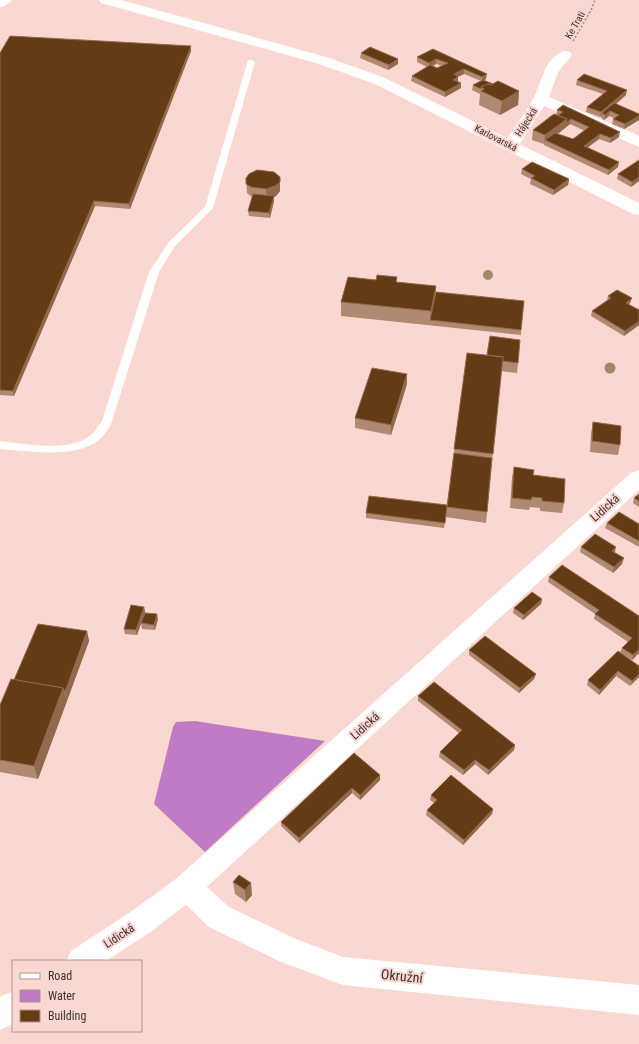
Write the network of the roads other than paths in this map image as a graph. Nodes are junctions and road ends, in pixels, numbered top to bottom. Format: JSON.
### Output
{"nodes":[{"id":1,"x":5,"y":0,"type":"edge"},
{"id":2,"x":106,"y":0,"type":"edge"},
{"id":3,"x":0,"y":3,"type":"edge"},
{"id":4,"x":565,"y":55,"type":"road end"},
{"id":5,"x":251,"y":62,"type":"dead end"},
{"id":6,"x":541,"y":99,"type":"junction"},
{"id":7,"x":639,"y":142,"type":"edge"},
{"id":8,"x":511,"y":145,"type":"junction"},
{"id":9,"x":639,"y":210,"type":"edge"},
{"id":10,"x":0,"y":445,"type":"edge"},
{"id":11,"x":639,"y":478,"type":"edge"},
{"id":12,"x":188,"y":887,"type":"junction"},
{"id":13,"x":82,"y":960,"type":"edge"},
{"id":14,"x":639,"y":1000,"type":"edge"},
{"id":15,"x":12,"y":1007,"type":"edge"},
{"id":16,"x":0,"y":1014,"type":"edge"}],
"edges":[{"from":1,"to":3,"type":"street"},
{"from":2,"to":8,"type":"street","name":"Karlovarská"},
{"from":4,"to":6,"type":"street","name":"Hájecká"},
{"from":5,"to":10,"type":"lane"},
{"from":6,"to":7,"type":"street","name":"Hájecká"},
{"from":6,"to":8,"type":"street","name":"Hájecká"},
{"from":8,"to":9,"type":"street","name":"Karlovarská"},
{"from":11,"to":12,"type":"street","name":"Lidická"},
{"from":12,"to":13,"type":"street","name":"Lidická"},
{"from":12,"to":14,"type":"street","name":"Okružní"},
{"from":15,"to":16,"type":"street"}]}
